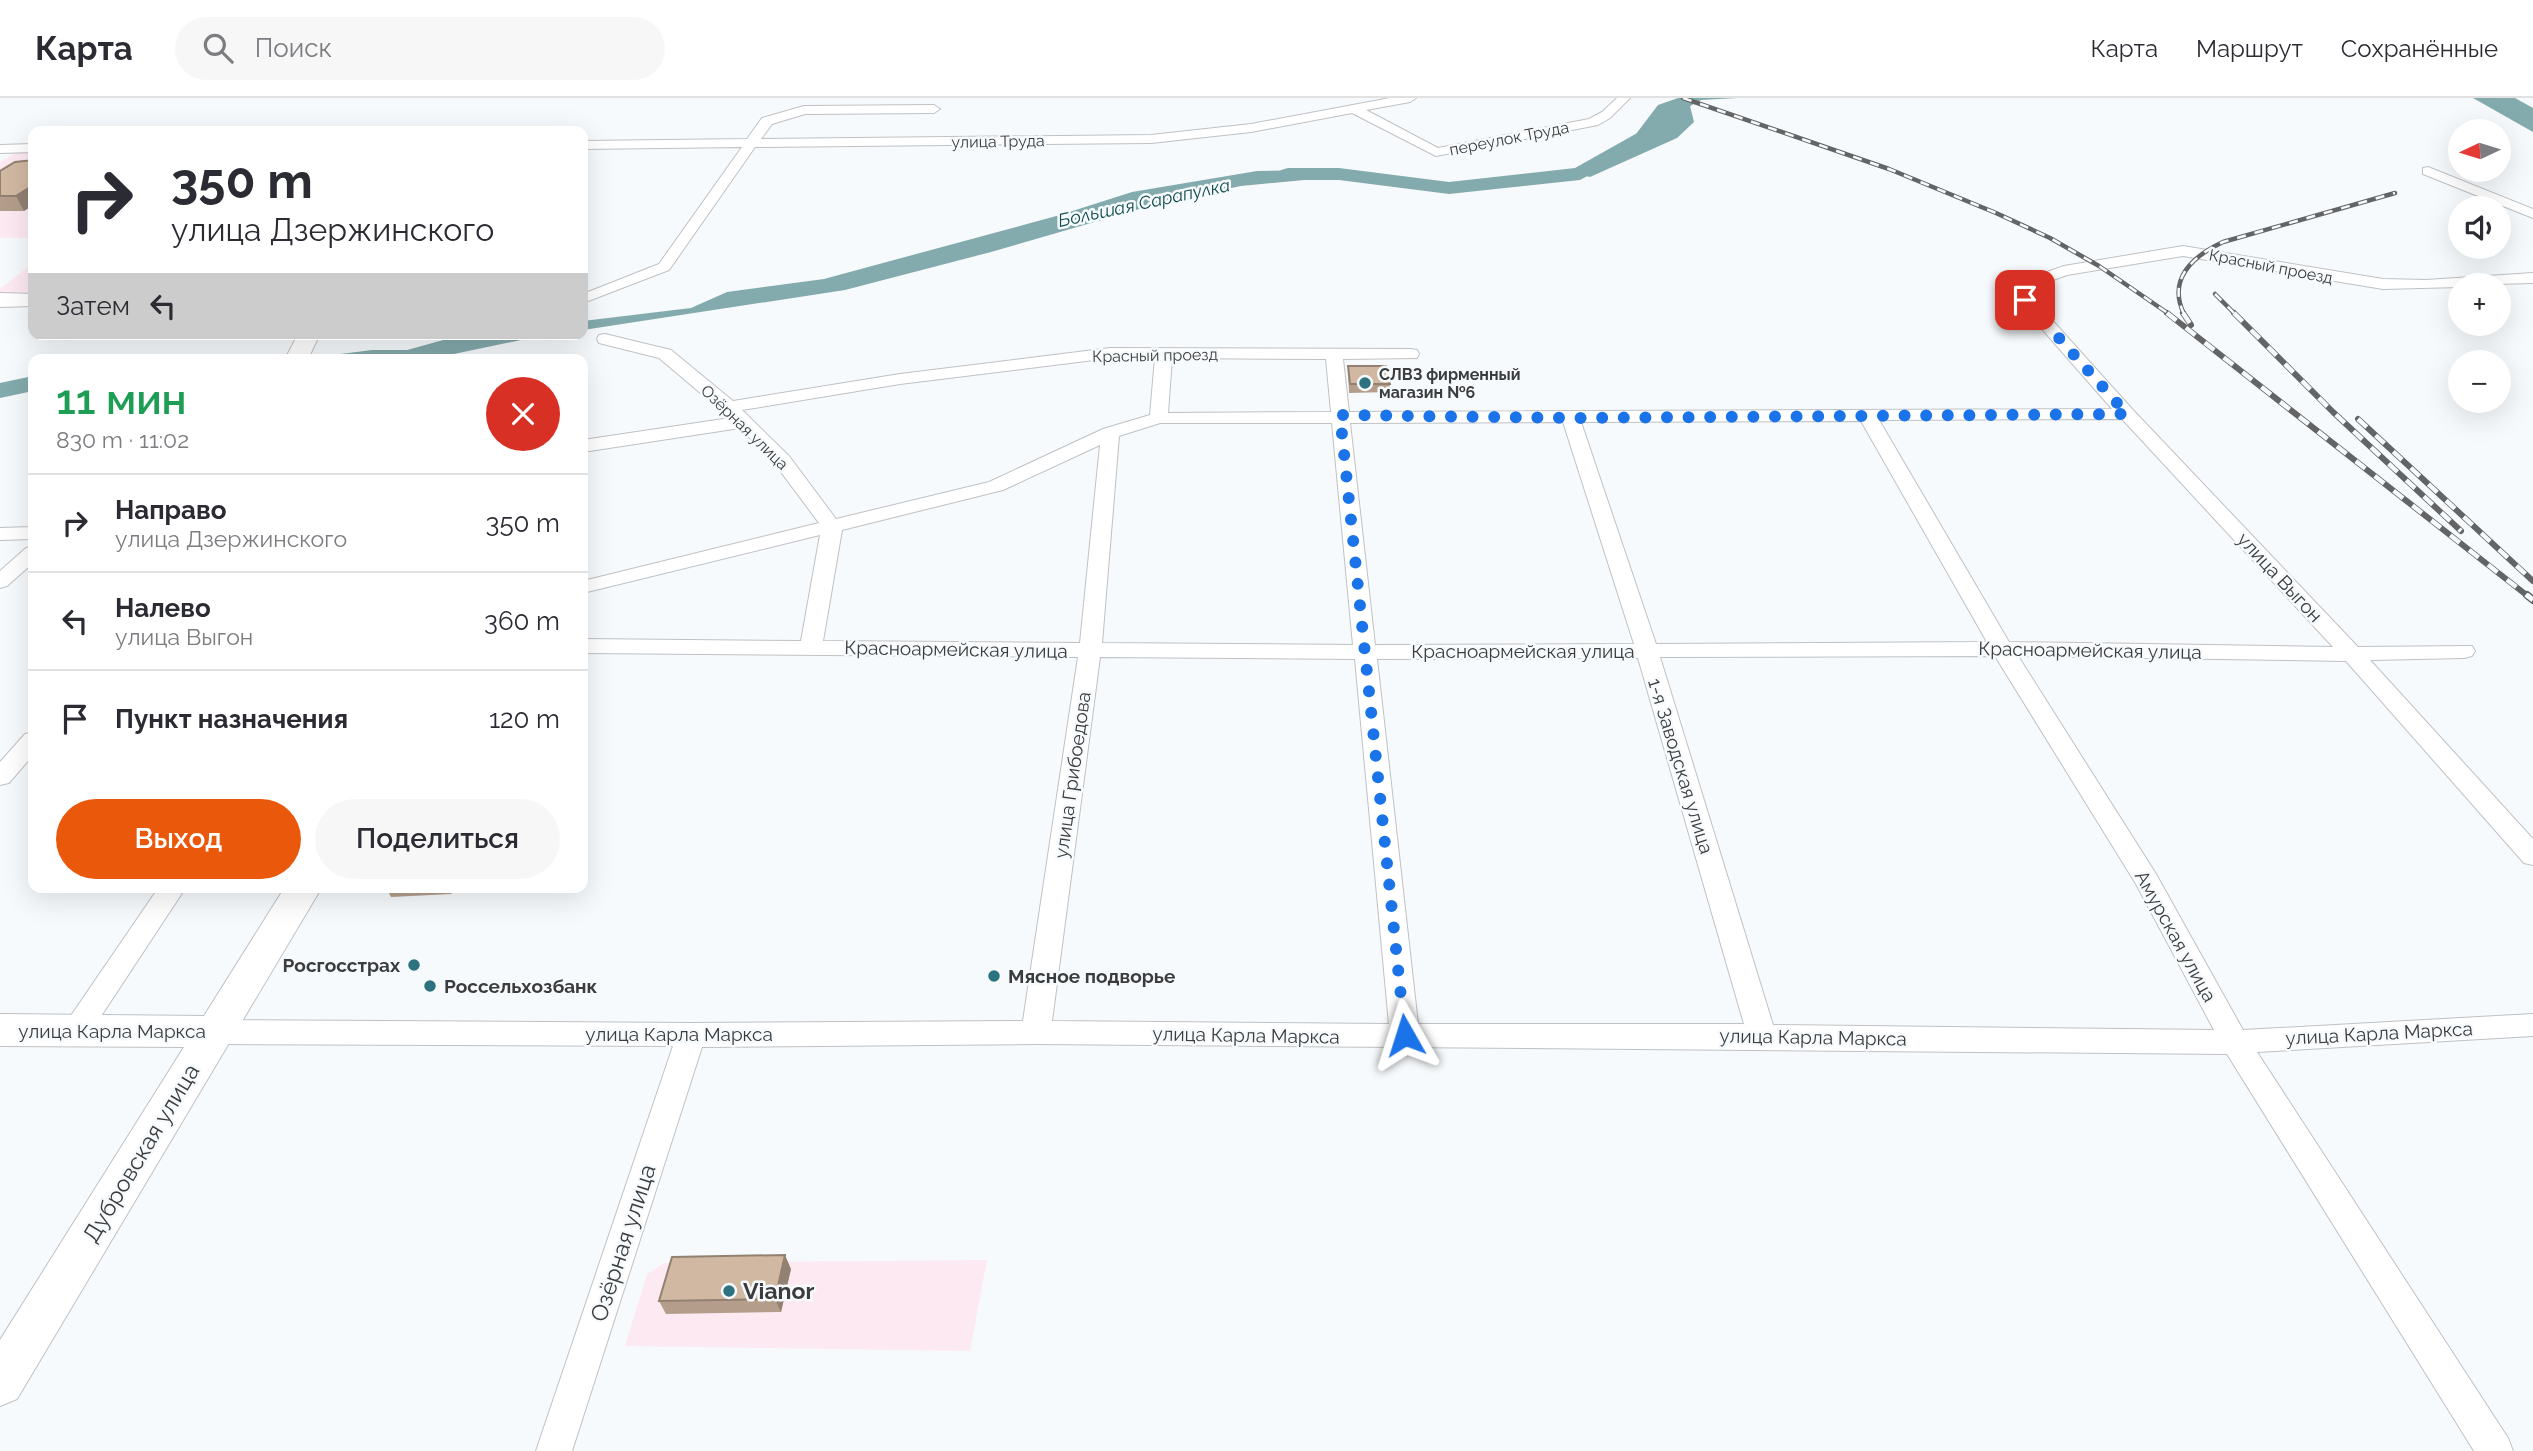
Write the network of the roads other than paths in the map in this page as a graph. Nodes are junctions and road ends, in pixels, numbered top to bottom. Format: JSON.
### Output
{"nodes":[{"id":1,"x":1410,"y":98,"type":"edge"},
{"id":2,"x":1624,"y":98,"type":"edge"},
{"id":3,"x":934,"y":109,"type":"dead end"},
{"id":4,"x":1355,"y":109,"type":"junction"},
{"id":5,"x":754,"y":143,"type":"junction"},
{"id":6,"x":588,"y":145,"type":"edge"},
{"id":7,"x":28,"y":148,"type":"edge"},
{"id":8,"x":0,"y":149,"type":"edge"},
{"id":9,"x":2428,"y":171,"type":"dead end"},
{"id":10,"x":2533,"y":214,"type":"edge"},
{"id":11,"x":2533,"y":278,"type":"edge"},
{"id":12,"x":588,"y":297,"type":"edge"},
{"id":13,"x":0,"y":300,"type":"edge"},
{"id":14,"x":28,"y":300,"type":"edge"},
{"id":15,"x":2025,"y":300,"type":"joint"},
{"id":16,"x":605,"y":339,"type":"dead end"},
{"id":17,"x":1164,"y":353,"type":"junction"},
{"id":18,"x":1334,"y":354,"type":"junction"},
{"id":19,"x":1411,"y":354,"type":"dead end"},
{"id":20,"x":2127,"y":414,"type":"junction"},
{"id":21,"x":736,"y":415,"type":"junction"},
{"id":22,"x":1340,"y":415,"type":"junction"},
{"id":23,"x":1867,"y":416,"type":"junction"},
{"id":24,"x":1159,"y":418,"type":"junction"},
{"id":25,"x":1571,"y":418,"type":"junction"},
{"id":26,"x":1110,"y":433,"type":"junction"},
{"id":27,"x":588,"y":445,"type":"edge"},
{"id":28,"x":832,"y":527,"type":"junction"},
{"id":29,"x":28,"y":533,"type":"edge"},
{"id":30,"x":0,"y":534,"type":"edge"},
{"id":31,"x":28,"y":557,"type":"edge"},
{"id":32,"x":0,"y":582,"type":"edge"},
{"id":33,"x":588,"y":586,"type":"edge"},
{"id":34,"x":588,"y":646,"type":"edge"},
{"id":35,"x":811,"y":647,"type":"junction"},
{"id":36,"x":2002,"y":649,"type":"junction"},
{"id":37,"x":1090,"y":650,"type":"junction"},
{"id":38,"x":1647,"y":651,"type":"junction"},
{"id":39,"x":2464,"y":651,"type":"dead end"},
{"id":40,"x":1366,"y":652,"type":"junction"},
{"id":41,"x":2352,"y":654,"type":"junction"},
{"id":42,"x":28,"y":746,"type":"edge"},
{"id":43,"x":0,"y":777,"type":"edge"},
{"id":44,"x":2533,"y":856,"type":"edge"},
{"id":45,"x":169,"y":893,"type":"edge"},
{"id":46,"x":300,"y":893,"type":"edge"},
{"id":47,"x":2533,"y":1025,"type":"edge"},
{"id":48,"x":0,"y":1030,"type":"edge"},
{"id":49,"x":76,"y":1031,"type":"junction"},
{"id":50,"x":215,"y":1032,"type":"junction"},
{"id":51,"x":1036,"y":1032,"type":"junction"},
{"id":52,"x":691,"y":1035,"type":"junction"},
{"id":53,"x":1405,"y":1035,"type":"junction"},
{"id":54,"x":1762,"y":1036,"type":"junction"},
{"id":55,"x":2235,"y":1042,"type":"junction"},
{"id":56,"x":0,"y":1383,"type":"edge"},
{"id":57,"x":554,"y":1451,"type":"edge"},
{"id":58,"x":2495,"y":1451,"type":"edge"}],
"edges":[{"from":1,"to":4,"type":"street","name":"улица Труда"},
{"from":2,"to":4,"type":"street","name":"переулок Труда"},
{"from":3,"to":5,"type":"street"},
{"from":4,"to":5,"type":"street","name":"улица Труда"},
{"from":5,"to":6,"type":"street","name":"улица Труда"},
{"from":5,"to":12,"type":"street"},
{"from":7,"to":8,"type":"street"},
{"from":9,"to":10,"type":"street"},
{"from":11,"to":15,"type":"street","name":"Красный проезд"},
{"from":13,"to":14,"type":"main road"},
{"from":15,"to":20,"type":"street","name":"улица Выгон"},
{"from":16,"to":21,"type":"street","name":"Озёрная улица"},
{"from":17,"to":18,"type":"street","name":"Красный проезд"},
{"from":17,"to":21,"type":"street","name":"Красный проезд"},
{"from":17,"to":24,"type":"street"},
{"from":18,"to":19,"type":"street","name":"Красный проезд"},
{"from":18,"to":22,"type":"street"},
{"from":20,"to":23,"type":"street"},
{"from":20,"to":41,"type":"street","name":"улица Выгон"},
{"from":21,"to":27,"type":"street","name":"Красный проезд"},
{"from":21,"to":28,"type":"street","name":"Озёрная улица"},
{"from":22,"to":24,"type":"street"},
{"from":22,"to":25,"type":"street"},
{"from":22,"to":40,"type":"street"},
{"from":23,"to":25,"type":"street"},
{"from":23,"to":36,"type":"street","name":"Амурская улица"},
{"from":24,"to":26,"type":"street"},
{"from":25,"to":38,"type":"street","name":"1-я Заводская улица"},
{"from":26,"to":28,"type":"street"},
{"from":26,"to":37,"type":"street","name":"улица Грибоедова"},
{"from":28,"to":33,"type":"street"},
{"from":28,"to":35,"type":"street"},
{"from":29,"to":30,"type":"street"},
{"from":31,"to":32,"type":"street"},
{"from":34,"to":35,"type":"street","name":"Красноармейская улица"},
{"from":35,"to":37,"type":"street","name":"Красноармейская улица"},
{"from":36,"to":38,"type":"street","name":"Красноармейская улица"},
{"from":36,"to":41,"type":"street","name":"Красноармейская улица"},
{"from":36,"to":55,"type":"street","name":"Амурская улица"},
{"from":37,"to":40,"type":"street","name":"Красноармейская улица"},
{"from":37,"to":51,"type":"street","name":"улица Грибоедова"},
{"from":38,"to":40,"type":"street","name":"Красноармейская улица"},
{"from":38,"to":54,"type":"street","name":"1-я Заводская улица"},
{"from":39,"to":41,"type":"street","name":"Красноармейская улица"},
{"from":40,"to":53,"type":"street"},
{"from":41,"to":44,"type":"street","name":"улица Выгон"},
{"from":42,"to":43,"type":"street"},
{"from":45,"to":49,"type":"street"},
{"from":46,"to":50,"type":"main road","name":"Дубровская улица"},
{"from":47,"to":55,"type":"street","name":"улица Карла Маркса"},
{"from":48,"to":49,"type":"main road","name":"улица Карла Маркса"},
{"from":49,"to":50,"type":"main road","name":"улица Карла Маркса"},
{"from":50,"to":52,"type":"street","name":"улица Карла Маркса"},
{"from":50,"to":56,"type":"main road","name":"Дубровская улица"},
{"from":51,"to":52,"type":"street","name":"улица Карла Маркса"},
{"from":51,"to":53,"type":"street","name":"улица Карла Маркса"},
{"from":52,"to":57,"type":"street","name":"Озёрная улица"},
{"from":53,"to":54,"type":"street","name":"улица Карла Маркса"},
{"from":54,"to":55,"type":"street","name":"улица Карла Маркса"},
{"from":55,"to":58,"type":"street","name":"Амурская улица"}]}
